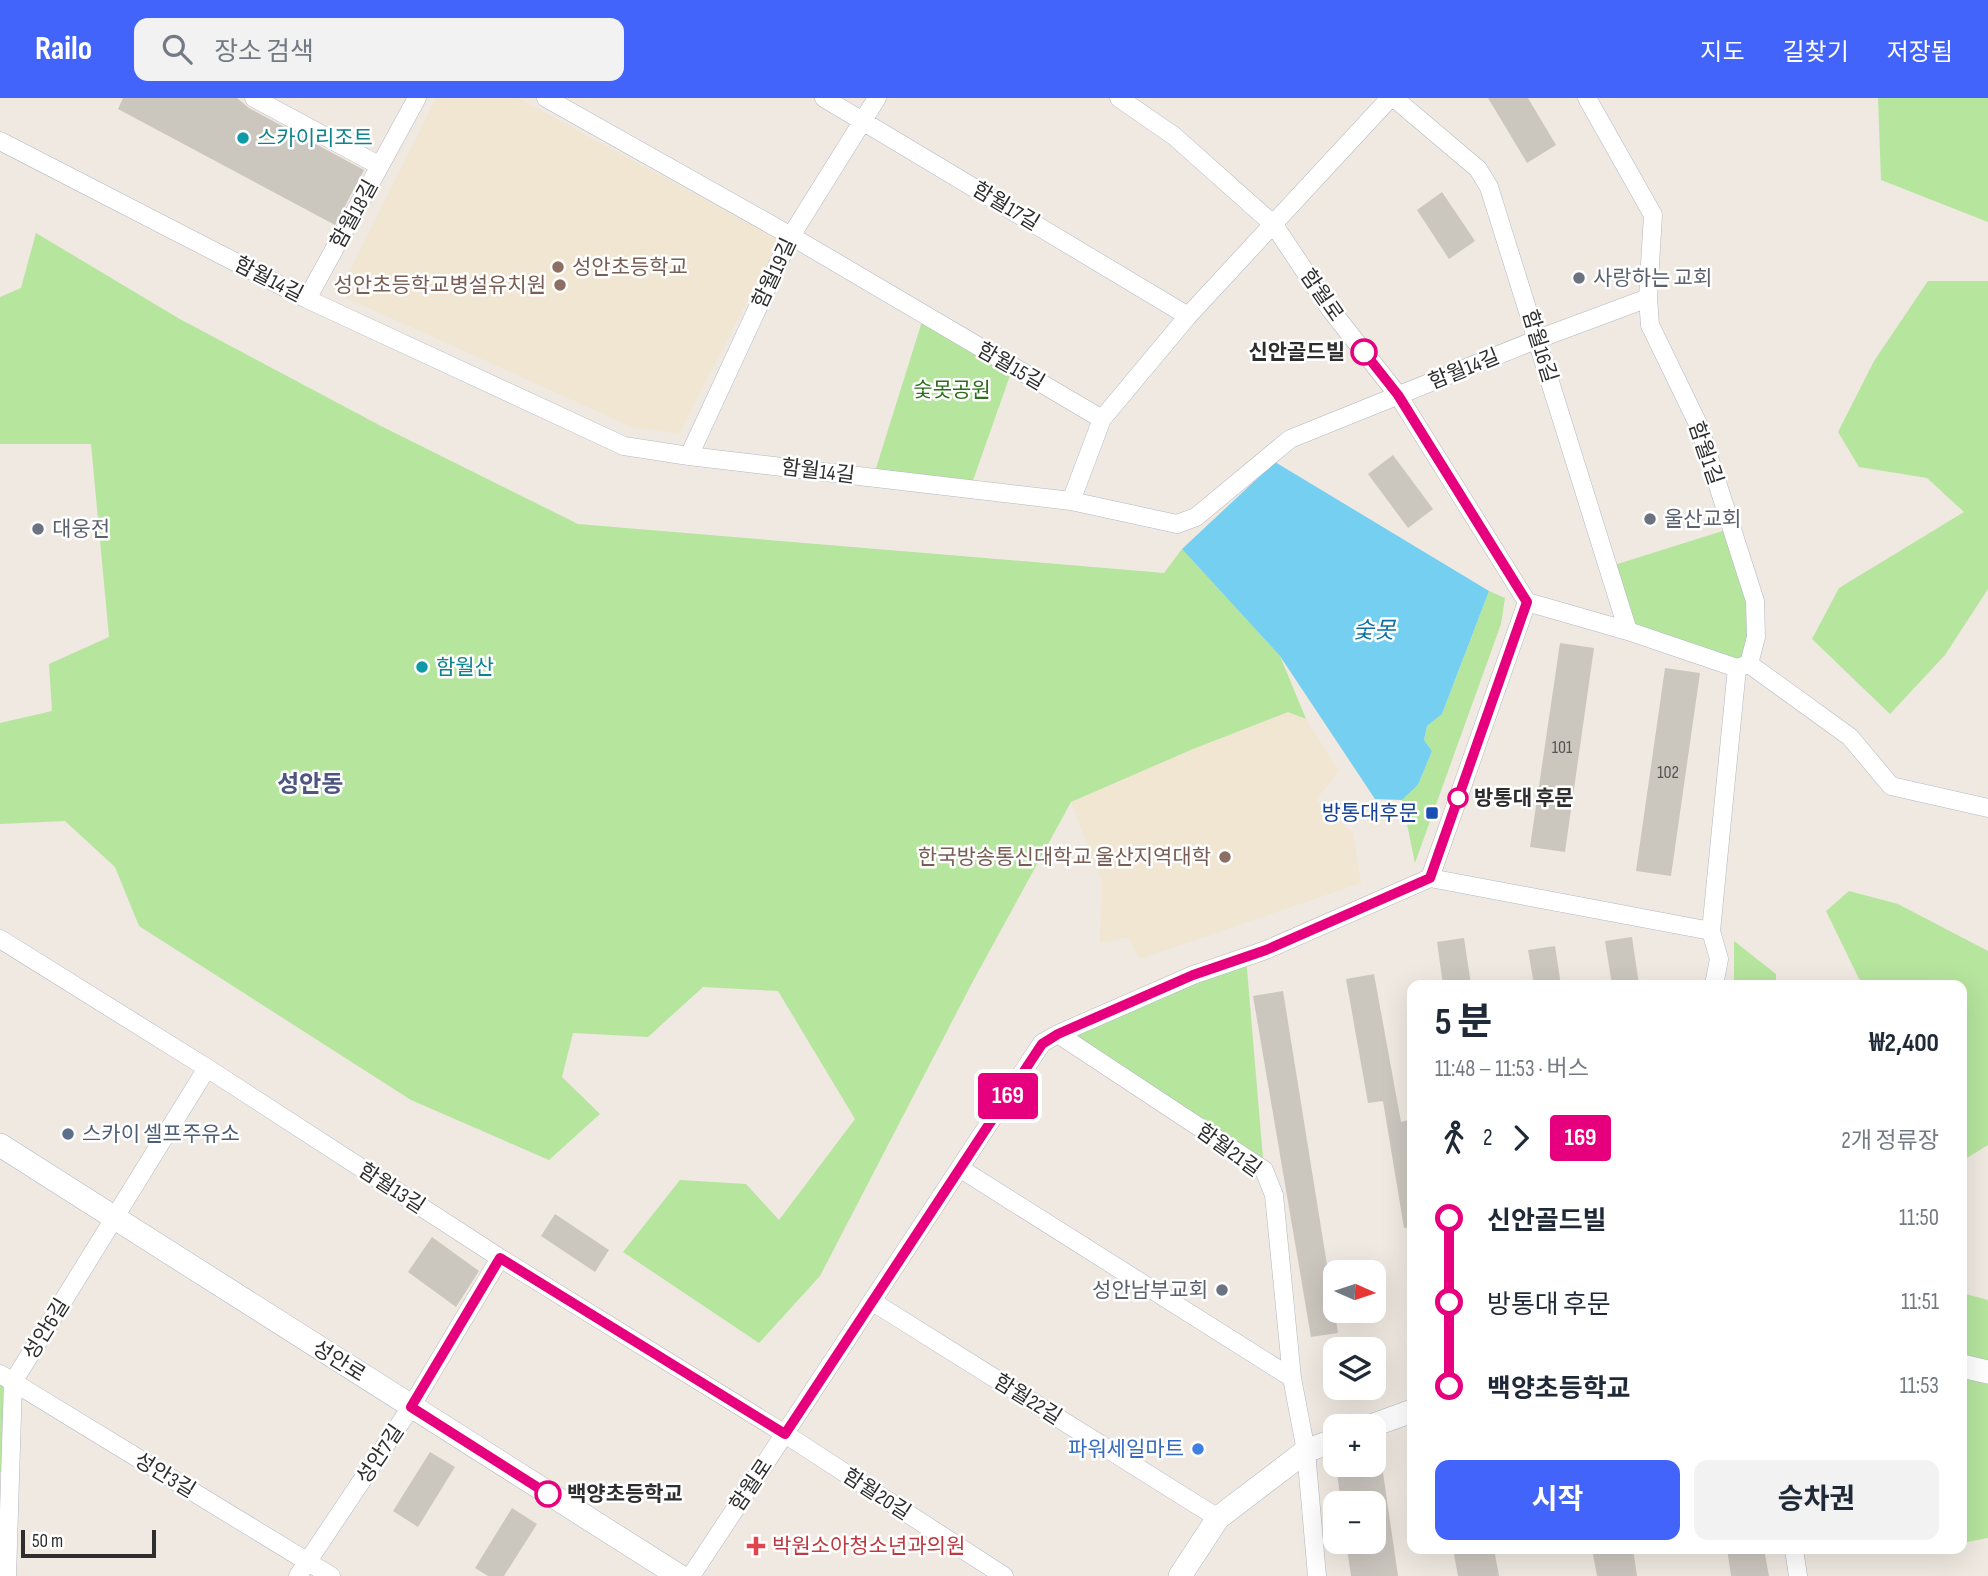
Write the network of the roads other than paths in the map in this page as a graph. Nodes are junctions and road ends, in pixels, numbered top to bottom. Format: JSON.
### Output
{"nodes":[{"id":1,"x":254,"y":98,"type":"edge"},
{"id":2,"x":417,"y":98,"type":"edge"},
{"id":3,"x":546,"y":98,"type":"edge"},
{"id":4,"x":824,"y":98,"type":"edge"},
{"id":5,"x":877,"y":98,"type":"edge"},
{"id":6,"x":1119,"y":98,"type":"edge"},
{"id":7,"x":1392,"y":98,"type":"edge"},
{"id":8,"x":1587,"y":98,"type":"edge"},
{"id":9,"x":863,"y":120,"type":"junction"},
{"id":10,"x":0,"y":141,"type":"edge"},
{"id":11,"x":380,"y":166,"type":"junction"},
{"id":12,"x":1274,"y":225,"type":"junction"},
{"id":13,"x":791,"y":236,"type":"junction"},
{"id":14,"x":1648,"y":298,"type":"junction"},
{"id":15,"x":307,"y":299,"type":"junction"},
{"id":16,"x":1188,"y":316,"type":"junction"},
{"id":17,"x":1538,"y":339,"type":"junction"},
{"id":18,"x":1398,"y":395,"type":"junction"},
{"id":19,"x":1102,"y":419,"type":"junction"},
{"id":20,"x":689,"y":456,"type":"junction"},
{"id":21,"x":1071,"y":501,"type":"junction"},
{"id":22,"x":1527,"y":602,"type":"junction"},
{"id":23,"x":1628,"y":631,"type":"junction"},
{"id":24,"x":1743,"y":666,"type":"junction"},
{"id":25,"x":1988,"y":808,"type":"edge"},
{"id":26,"x":1430,"y":878,"type":"junction"},
{"id":27,"x":1711,"y":932,"type":"junction"},
{"id":28,"x":0,"y":939,"type":"edge"},
{"id":29,"x":1715,"y":980,"type":"edge"},
{"id":30,"x":1058,"y":1034,"type":"junction"},
{"id":31,"x":207,"y":1068,"type":"junction"},
{"id":32,"x":0,"y":1145,"type":"edge"},
{"id":33,"x":961,"y":1169,"type":"junction"},
{"id":34,"x":114,"y":1219,"type":"junction"},
{"id":35,"x":500,"y":1258,"type":"junction"},
{"id":36,"x":873,"y":1302,"type":"junction"},
{"id":37,"x":1967,"y":1367,"type":"edge"},
{"id":38,"x":1988,"y":1372,"type":"edge"},
{"id":39,"x":7,"y":1378,"type":"edge"},
{"id":40,"x":1292,"y":1378,"type":"junction"},
{"id":41,"x":411,"y":1407,"type":"junction"},
{"id":42,"x":1407,"y":1413,"type":"edge"},
{"id":43,"x":1386,"y":1421,"type":"edge"},
{"id":44,"x":785,"y":1434,"type":"junction"},
{"id":45,"x":1323,"y":1445,"type":"edge"},
{"id":46,"x":1307,"y":1451,"type":"junction"},
{"id":47,"x":1218,"y":1518,"type":"junction"},
{"id":48,"x":1795,"y":1554,"type":"edge"},
{"id":49,"x":303,"y":1569,"type":"edge"},
{"id":50,"x":7,"y":1576,"type":"edge"},
{"id":51,"x":331,"y":1576,"type":"edge"},
{"id":52,"x":679,"y":1576,"type":"edge"},
{"id":53,"x":691,"y":1576,"type":"edge"},
{"id":54,"x":1004,"y":1576,"type":"edge"},
{"id":55,"x":1180,"y":1576,"type":"edge"},
{"id":56,"x":1317,"y":1576,"type":"edge"},
{"id":57,"x":1798,"y":1576,"type":"edge"}],
"edges":[{"from":1,"to":11,"type":"street","name":"함월18길"},
{"from":2,"to":11,"type":"street","name":"함월18길"},
{"from":3,"to":13,"type":"street","name":"함월15길"},
{"from":4,"to":9,"type":"street","name":"함월17길"},
{"from":5,"to":9,"type":"street","name":"함월19길"},
{"from":6,"to":12,"type":"street","name":"함월로"},
{"from":7,"to":12,"type":"street"},
{"from":7,"to":17,"type":"street","name":"함월16길"},
{"from":8,"to":14,"type":"street","name":"함월1길"},
{"from":9,"to":13,"type":"street","name":"함월19길"},
{"from":9,"to":16,"type":"street","name":"함월17길"},
{"from":10,"to":15,"type":"street","name":"함월14길"},
{"from":11,"to":15,"type":"street","name":"함월18길"},
{"from":12,"to":16,"type":"street"},
{"from":12,"to":18,"type":"street","name":"함월로"},
{"from":13,"to":19,"type":"street","name":"함월15길"},
{"from":13,"to":20,"type":"street","name":"함월19길"},
{"from":14,"to":17,"type":"street","name":"함월14길"},
{"from":14,"to":24,"type":"street","name":"함월1길"},
{"from":15,"to":20,"type":"street","name":"함월14길"},
{"from":16,"to":19,"type":"street"},
{"from":17,"to":18,"type":"street","name":"함월14길"},
{"from":17,"to":23,"type":"street","name":"함월16길"},
{"from":18,"to":21,"type":"street","name":"함월14길"},
{"from":18,"to":22,"type":"street","name":"함월로"},
{"from":19,"to":21,"type":"street"},
{"from":20,"to":21,"type":"street","name":"함월14길"},
{"from":22,"to":23,"type":"street"},
{"from":22,"to":26,"type":"street"},
{"from":23,"to":24,"type":"street"},
{"from":24,"to":25,"type":"street"},
{"from":24,"to":27,"type":"street","name":"함월1길"},
{"from":26,"to":27,"type":"street"},
{"from":26,"to":30,"type":"street","name":"함월로"},
{"from":27,"to":29,"type":"street","name":"함월1길"},
{"from":28,"to":31,"type":"street","name":"함월13길"},
{"from":30,"to":33,"type":"street","name":"함월로"},
{"from":30,"to":40,"type":"street","name":"함월21길"},
{"from":31,"to":34,"type":"street","name":"성안6길"},
{"from":31,"to":35,"type":"street","name":"함월13길"},
{"from":32,"to":34,"type":"street","name":"성안로"},
{"from":33,"to":36,"type":"street","name":"함월로"},
{"from":33,"to":40,"type":"street"},
{"from":34,"to":39,"type":"street","name":"성안6길"},
{"from":34,"to":41,"type":"street","name":"성안로"},
{"from":35,"to":41,"type":"street","name":"성안7길"},
{"from":35,"to":44,"type":"street","name":"함월13길"},
{"from":36,"to":44,"type":"street","name":"함월로"},
{"from":36,"to":47,"type":"street","name":"함월22길"},
{"from":37,"to":38,"type":"street"},
{"from":39,"to":49,"type":"street","name":"성안3길"},
{"from":39,"to":50,"type":"street","name":"성안6길"},
{"from":40,"to":46,"type":"street","name":"함월21길"},
{"from":41,"to":49,"type":"street","name":"성안7길"},
{"from":41,"to":52,"type":"street","name":"성안로"},
{"from":42,"to":43,"type":"street"},
{"from":44,"to":53,"type":"street","name":"함월로"},
{"from":44,"to":54,"type":"street","name":"함월20길"},
{"from":45,"to":46,"type":"street"},
{"from":46,"to":47,"type":"street"},
{"from":46,"to":56,"type":"street","name":"함월21길"},
{"from":47,"to":55,"type":"street"},
{"from":48,"to":57,"type":"street"},
{"from":49,"to":51,"type":"street","name":"성안3길"}]}
